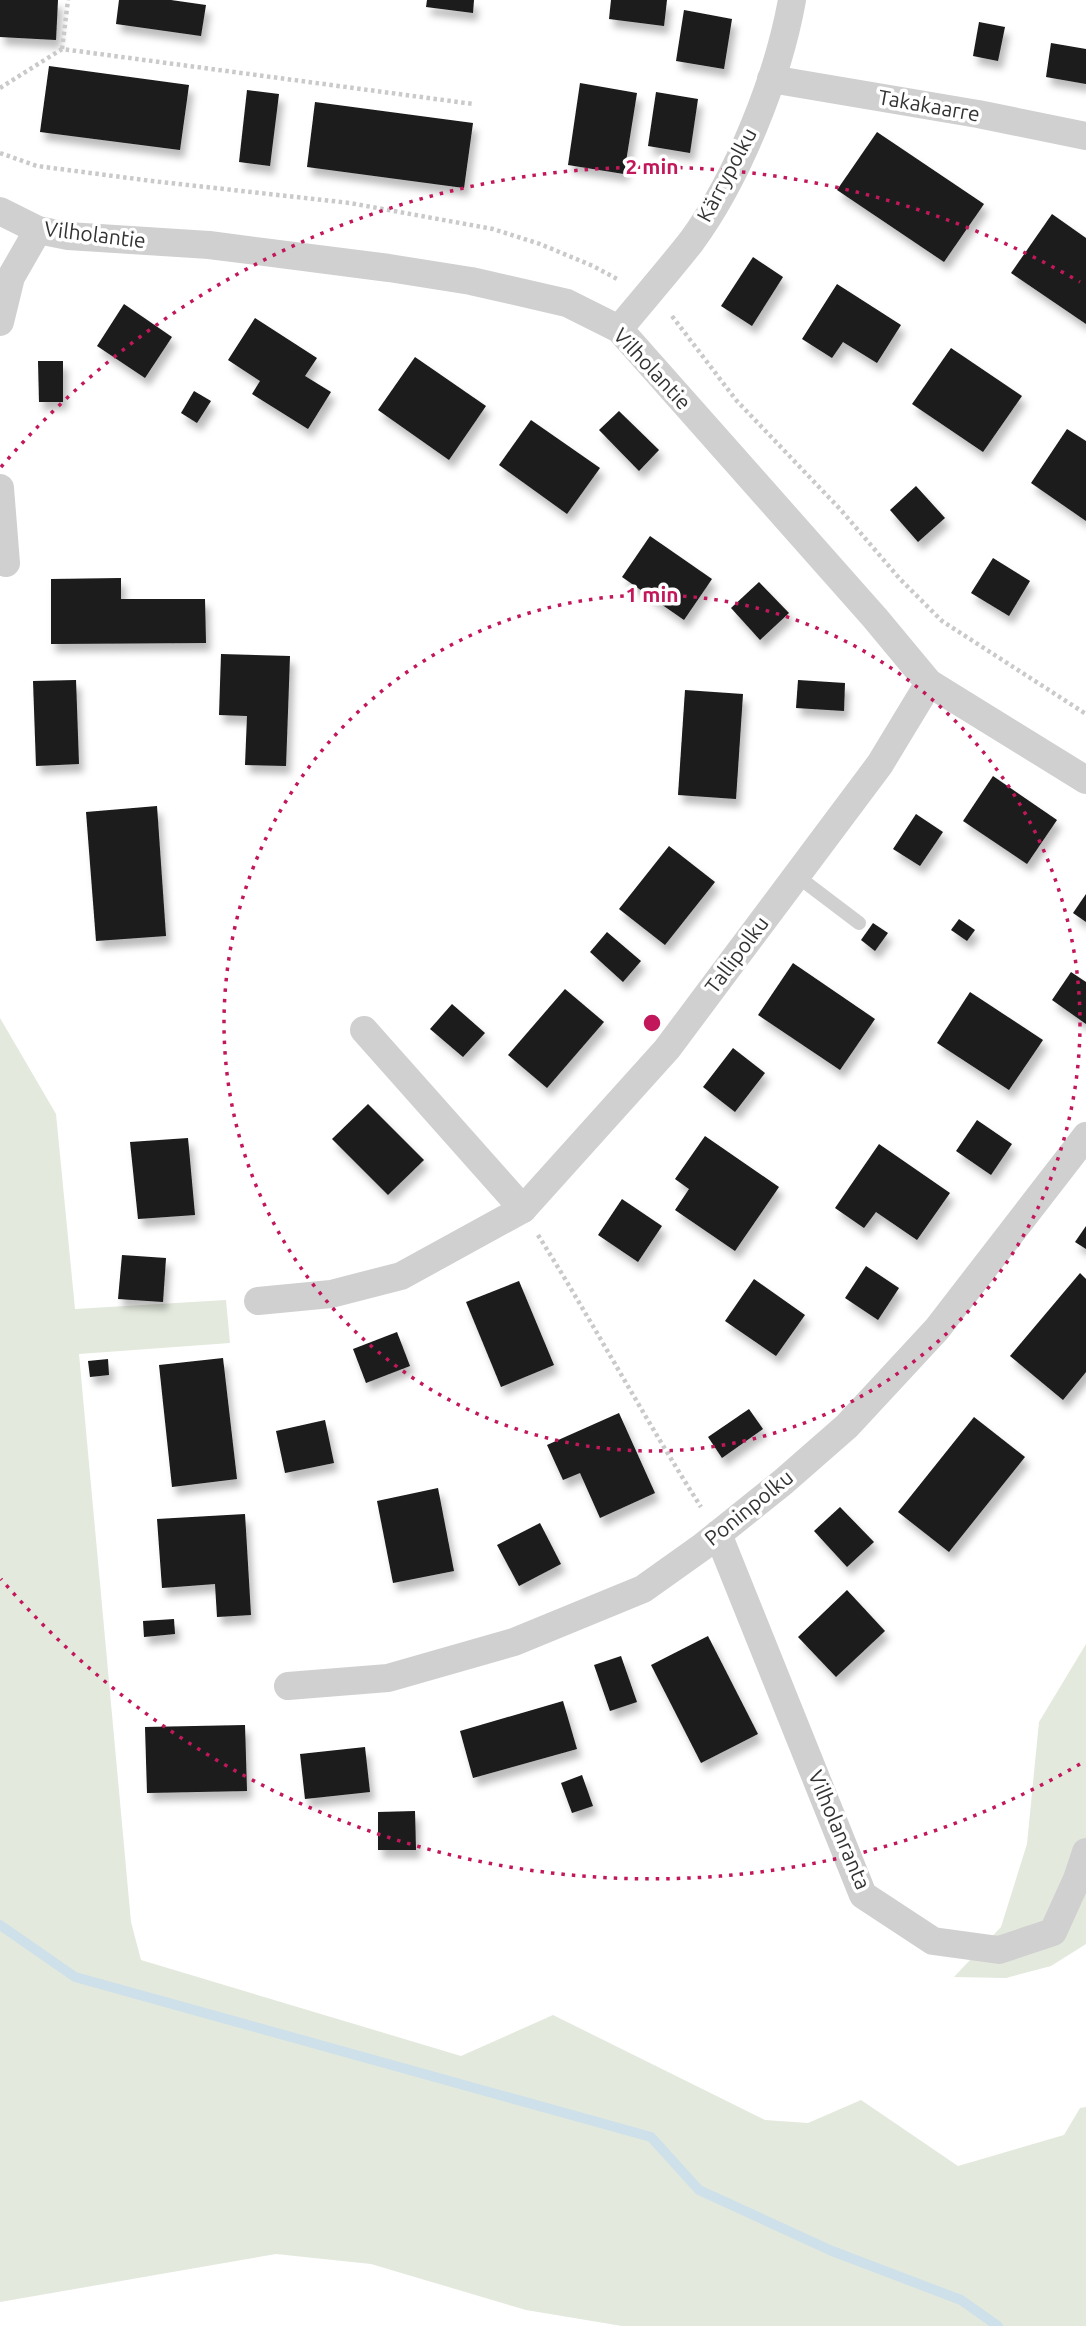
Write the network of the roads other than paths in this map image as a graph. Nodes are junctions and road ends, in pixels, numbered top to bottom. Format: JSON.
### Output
{"nodes":[{"id":1,"x":792,"y":0,"type":"edge"},
{"id":2,"x":771,"y":79,"type":"junction"},
{"id":3,"x":1086,"y":136,"type":"edge"},
{"id":4,"x":0,"y":211,"type":"edge"},
{"id":5,"x":38,"y":230,"type":"junction"},
{"id":6,"x":0,"y":322,"type":"edge"},
{"id":7,"x":619,"y":329,"type":"junction"},
{"id":8,"x":0,"y":488,"type":"edge"},
{"id":9,"x":6,"y":563,"type":"dead end"},
{"id":10,"x":929,"y":683,"type":"junction"},
{"id":11,"x":1086,"y":780,"type":"edge"},
{"id":12,"x":797,"y":876,"type":"junction"},
{"id":13,"x":859,"y":923,"type":"dead end"},
{"id":14,"x":364,"y":1030,"type":"dead end"},
{"id":15,"x":1086,"y":1136,"type":"edge"},
{"id":16,"x":523,"y":1209,"type":"junction"},
{"id":17,"x":258,"y":1301,"type":"dead end"},
{"id":18,"x":718,"y":1534,"type":"junction"},
{"id":19,"x":288,"y":1686,"type":"dead end"},
{"id":20,"x":1086,"y":1852,"type":"edge"}],
"edges":[{"from":1,"to":2,"type":"street","name":"Kärrypolku"},
{"from":2,"to":3,"type":"street","name":"Takakaarre"},
{"from":2,"to":7,"type":"street","name":"Kärrypolku"},
{"from":4,"to":5,"type":"street","name":"Vilholantie"},
{"from":5,"to":6,"type":"street"},
{"from":5,"to":7,"type":"street","name":"Vilholantie"},
{"from":7,"to":10,"type":"street","name":"Vilholantie"},
{"from":8,"to":9,"type":"street"},
{"from":10,"to":11,"type":"street","name":"Vilholantie"},
{"from":10,"to":12,"type":"street","name":"Tallipolku"},
{"from":12,"to":13,"type":"lane"},
{"from":12,"to":16,"type":"street","name":"Tallipolku"},
{"from":14,"to":16,"type":"street"},
{"from":15,"to":18,"type":"street","name":"Poninpolku"},
{"from":16,"to":17,"type":"street","name":"Tallipolku"},
{"from":18,"to":19,"type":"street","name":"Poninpolku"},
{"from":18,"to":20,"type":"street","name":"Vilholanranta"}]}
